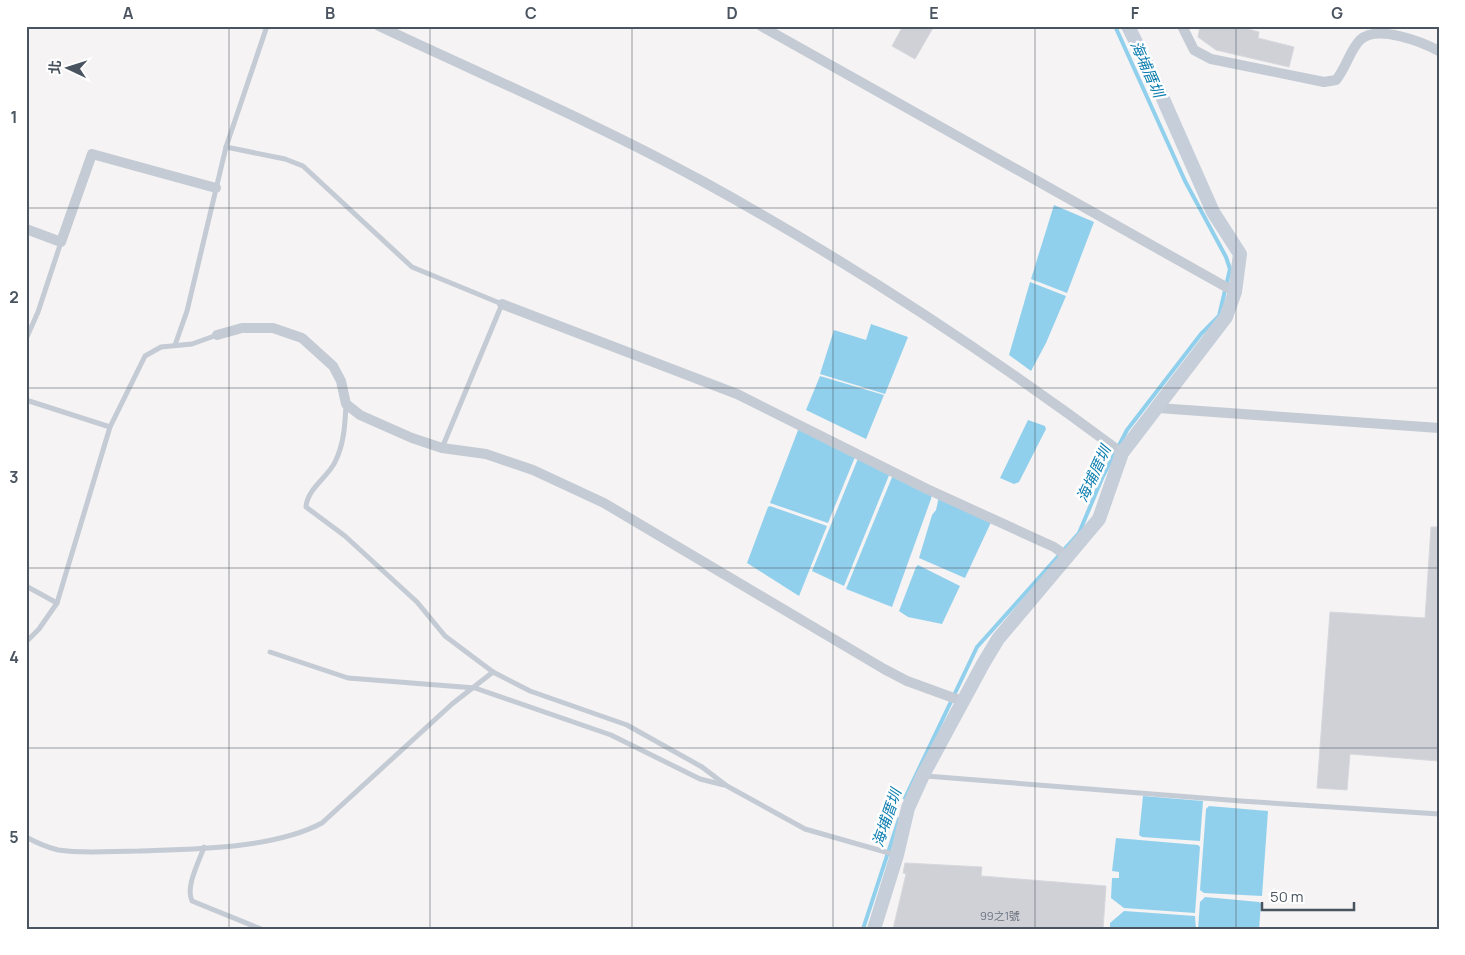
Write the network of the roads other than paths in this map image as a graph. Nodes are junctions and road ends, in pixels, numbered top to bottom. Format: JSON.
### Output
{"nodes":[{"id":1,"x":266,"y":26,"type":"edge"},
{"id":2,"x":379,"y":26,"type":"edge"},
{"id":3,"x":761,"y":26,"type":"edge"},
{"id":4,"x":1128,"y":26,"type":"edge"},
{"id":5,"x":1182,"y":26,"type":"edge"},
{"id":6,"x":1439,"y":51,"type":"edge"},
{"id":7,"x":226,"y":147,"type":"junction"},
{"id":8,"x":216,"y":188,"type":"junction"},
{"id":9,"x":26,"y":229,"type":"edge"},
{"id":10,"x":61,"y":242,"type":"junction"},
{"id":11,"x":1235,"y":292,"type":"junction"},
{"id":12,"x":502,"y":304,"type":"junction"},
{"id":13,"x":217,"y":335,"type":"joint"},
{"id":14,"x":26,"y":339,"type":"edge"},
{"id":15,"x":175,"y":345,"type":"junction"},
{"id":16,"x":26,"y":400,"type":"edge"},
{"id":17,"x":346,"y":404,"type":"junction"},
{"id":18,"x":1158,"y":408,"type":"junction"},
{"id":19,"x":110,"y":427,"type":"junction"},
{"id":20,"x":1439,"y":428,"type":"edge"},
{"id":21,"x":442,"y":448,"type":"junction"},
{"id":22,"x":1122,"y":453,"type":"junction"},
{"id":23,"x":1068,"y":557,"type":"junction"},
{"id":24,"x":26,"y":586,"type":"edge"},
{"id":25,"x":57,"y":603,"type":"junction"},
{"id":26,"x":26,"y":642,"type":"edge"},
{"id":27,"x":270,"y":652,"type":"dead end"},
{"id":28,"x":493,"y":672,"type":"junction"},
{"id":29,"x":475,"y":688,"type":"junction"},
{"id":30,"x":962,"y":701,"type":"junction"},
{"id":31,"x":923,"y":775,"type":"junction"},
{"id":32,"x":726,"y":786,"type":"junction"},
{"id":33,"x":1439,"y":814,"type":"edge"},
{"id":34,"x":26,"y":838,"type":"edge"},
{"id":35,"x":204,"y":848,"type":"junction"},
{"id":36,"x":897,"y":855,"type":"junction"},
{"id":37,"x":261,"y":929,"type":"edge"},
{"id":38,"x":874,"y":929,"type":"edge"}],
"edges":[{"from":1,"to":7,"type":"lane"},
{"from":2,"to":22,"type":"street"},
{"from":3,"to":11,"type":"street"},
{"from":4,"to":11,"type":"street"},
{"from":5,"to":6,"type":"street"},
{"from":7,"to":8,"type":"lane"},
{"from":7,"to":12,"type":"lane"},
{"from":8,"to":10,"type":"street"},
{"from":8,"to":15,"type":"lane"},
{"from":9,"to":10,"type":"street"},
{"from":10,"to":14,"type":"lane"},
{"from":11,"to":18,"type":"street"},
{"from":12,"to":21,"type":"lane"},
{"from":12,"to":23,"type":"street"},
{"from":13,"to":15,"type":"lane"},
{"from":13,"to":17,"type":"street"},
{"from":15,"to":19,"type":"lane"},
{"from":16,"to":19,"type":"lane"},
{"from":17,"to":21,"type":"street"},
{"from":17,"to":28,"type":"lane"},
{"from":18,"to":20,"type":"street"},
{"from":18,"to":22,"type":"street"},
{"from":19,"to":25,"type":"lane"},
{"from":21,"to":30,"type":"street"},
{"from":22,"to":23,"type":"street"},
{"from":23,"to":30,"type":"street"},
{"from":24,"to":25,"type":"lane"},
{"from":25,"to":26,"type":"lane"},
{"from":27,"to":29,"type":"lane"},
{"from":28,"to":29,"type":"lane"},
{"from":28,"to":32,"type":"lane"},
{"from":29,"to":32,"type":"lane"},
{"from":29,"to":35,"type":"lane"},
{"from":30,"to":31,"type":"street"},
{"from":31,"to":33,"type":"lane"},
{"from":31,"to":36,"type":"street"},
{"from":32,"to":36,"type":"lane"},
{"from":34,"to":35,"type":"lane"},
{"from":35,"to":37,"type":"lane"},
{"from":36,"to":38,"type":"street"}]}
